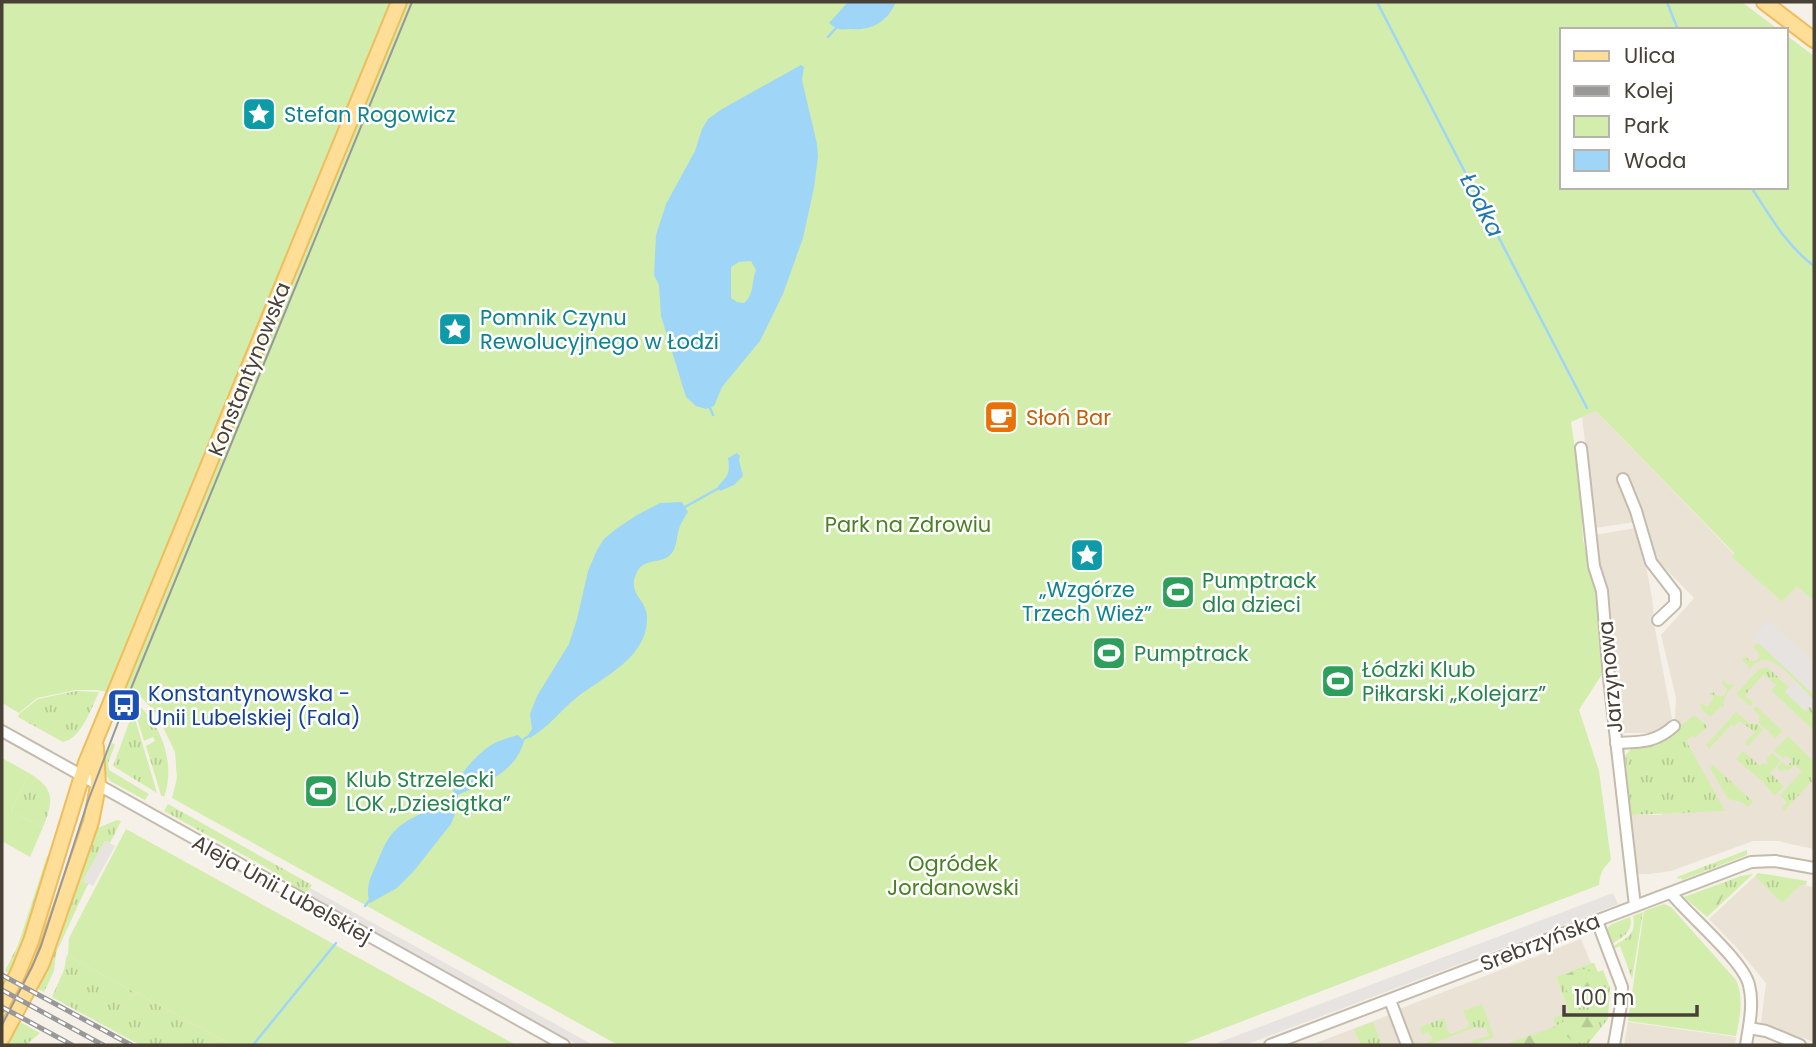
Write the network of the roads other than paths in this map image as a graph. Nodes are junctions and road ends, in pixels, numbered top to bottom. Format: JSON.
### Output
{"nodes":[{"id":1,"x":399,"y":2,"type":"edge"},
{"id":2,"x":1764,"y":2,"type":"edge"},
{"id":3,"x":1814,"y":40,"type":"edge"},
{"id":4,"x":1580,"y":448,"type":"dead end"},
{"id":5,"x":1623,"y":479,"type":"dead end"},
{"id":6,"x":1658,"y":620,"type":"dead end"},
{"id":7,"x":1674,"y":726,"type":"dead end"},
{"id":8,"x":2,"y":731,"type":"edge"},
{"id":9,"x":98,"y":735,"type":"junction"},
{"id":10,"x":1616,"y":743,"type":"junction"},
{"id":11,"x":81,"y":777,"type":"junction"},
{"id":12,"x":98,"y":786,"type":"junction"},
{"id":13,"x":1814,"y":868,"type":"edge"},
{"id":14,"x":1671,"y":893,"type":"junction"},
{"id":15,"x":1635,"y":906,"type":"junction"},
{"id":16,"x":1597,"y":921,"type":"junction"},
{"id":17,"x":5,"y":999,"type":"edge"},
{"id":18,"x":1390,"y":1000,"type":"junction"},
{"id":19,"x":1749,"y":1028,"type":"junction"},
{"id":20,"x":2,"y":1038,"type":"edge"},
{"id":21,"x":564,"y":1045,"type":"edge"},
{"id":22,"x":1271,"y":1045,"type":"edge"},
{"id":23,"x":1407,"y":1045,"type":"edge"},
{"id":24,"x":1614,"y":1045,"type":"edge"},
{"id":25,"x":1746,"y":1045,"type":"edge"},
{"id":26,"x":1800,"y":1045,"type":"edge"}],
"edges":[{"from":1,"to":9,"type":"main road","name":"Konstantynowska"},
{"from":2,"to":3,"type":"main road"},
{"from":4,"to":10,"type":"street","name":"Jarzynowa"},
{"from":5,"to":6,"type":"street"},
{"from":7,"to":10,"type":"street"},
{"from":8,"to":11,"type":"street","name":"Aleja Unii Lubelskiej"},
{"from":9,"to":11,"type":"main road","name":"Konstantynowska"},
{"from":9,"to":12,"type":"main road","name":"Konstantynowska"},
{"from":10,"to":15,"type":"street","name":"Jarzynowa"},
{"from":11,"to":12,"type":"street","name":"Aleja Unii Lubelskiej"},
{"from":11,"to":17,"type":"main road","name":"Konstantynowska"},
{"from":12,"to":20,"type":"main road","name":"Konstantynowska"},
{"from":12,"to":21,"type":"street","name":"Aleja Unii Lubelskiej"},
{"from":13,"to":14,"type":"street","name":"Srebrzyńska"},
{"from":14,"to":15,"type":"street","name":"Srebrzyńska"},
{"from":14,"to":19,"type":"street"},
{"from":15,"to":16,"type":"street","name":"Srebrzyńska"},
{"from":16,"to":18,"type":"street","name":"Srebrzyńska"},
{"from":16,"to":24,"type":"street"},
{"from":18,"to":22,"type":"street","name":"Srebrzyńska"},
{"from":18,"to":23,"type":"street"},
{"from":19,"to":25,"type":"street"},
{"from":19,"to":26,"type":"street"}]}
